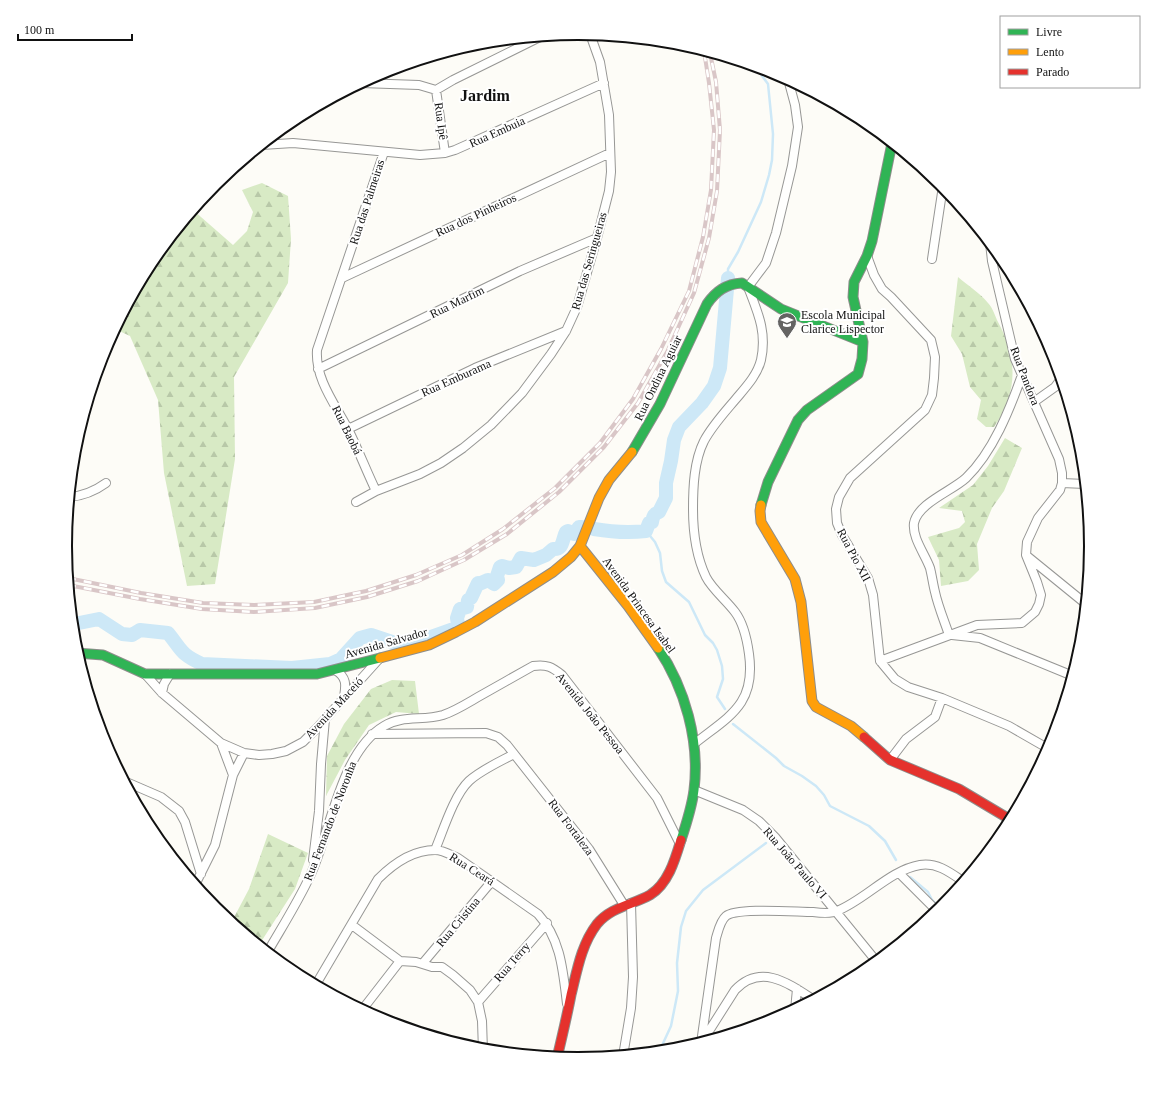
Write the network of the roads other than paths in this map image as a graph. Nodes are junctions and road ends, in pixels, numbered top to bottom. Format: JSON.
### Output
{"nodes":[{"id":1,"x":592,"y":40,"type":"edge"},
{"id":2,"x":529,"y":42,"type":"edge"},
{"id":3,"x":604,"y":83,"type":"junction"},
{"id":4,"x":373,"y":84,"type":"edge"},
{"id":5,"x":790,"y":87,"type":"edge"},
{"id":6,"x":436,"y":90,"type":"junction"},
{"id":7,"x":271,"y":144,"type":"edge"},
{"id":8,"x":891,"y":149,"type":"edge"},
{"id":9,"x":384,"y":152,"type":"junction"},
{"id":10,"x":445,"y":153,"type":"junction"},
{"id":11,"x":610,"y":153,"type":"junction"},
{"id":12,"x":942,"y":194,"type":"edge"},
{"id":13,"x":597,"y":238,"type":"junction"},
{"id":14,"x":991,"y":254,"type":"edge"},
{"id":15,"x":868,"y":256,"type":"junction"},
{"id":16,"x":932,"y":259,"type":"dead end"},
{"id":17,"x":342,"y":278,"type":"junction"},
{"id":18,"x":748,"y":287,"type":"junction"},
{"id":19,"x":566,"y":331,"type":"junction"},
{"id":20,"x":864,"y":342,"type":"junction"},
{"id":21,"x":318,"y":369,"type":"junction"},
{"id":22,"x":1022,"y":375,"type":"junction"},
{"id":23,"x":1058,"y":383,"type":"edge"},
{"id":24,"x":1034,"y":402,"type":"junction"},
{"id":25,"x":348,"y":430,"type":"junction"},
{"id":26,"x":106,"y":483,"type":"dead end"},
{"id":27,"x":1062,"y":483,"type":"junction"},
{"id":28,"x":1080,"y":484,"type":"edge"},
{"id":29,"x":376,"y":491,"type":"junction"},
{"id":30,"x":75,"y":496,"type":"edge"},
{"id":31,"x":356,"y":502,"type":"dead end"},
{"id":32,"x":580,"y":546,"type":"junction"},
{"id":33,"x":1026,"y":555,"type":"junction"},
{"id":34,"x":1081,"y":600,"type":"edge"},
{"id":35,"x":949,"y":635,"type":"junction"},
{"id":36,"x":83,"y":654,"type":"edge"},
{"id":37,"x":379,"y":659,"type":"junction"},
{"id":38,"x":880,"y":661,"type":"junction"},
{"id":39,"x":335,"y":670,"type":"junction"},
{"id":40,"x":145,"y":674,"type":"junction"},
{"id":41,"x":170,"y":674,"type":"junction"},
{"id":42,"x":1068,"y":674,"type":"edge"},
{"id":43,"x":162,"y":693,"type":"junction"},
{"id":44,"x":344,"y":697,"type":"junction"},
{"id":45,"x":942,"y":698,"type":"junction"},
{"id":46,"x":325,"y":719,"type":"junction"},
{"id":47,"x":372,"y":734,"type":"junction"},
{"id":48,"x":221,"y":742,"type":"junction"},
{"id":49,"x":694,"y":744,"type":"junction"},
{"id":50,"x":1043,"y":746,"type":"edge"},
{"id":51,"x":244,"y":753,"type":"junction"},
{"id":52,"x":514,"y":754,"type":"junction"},
{"id":53,"x":890,"y":760,"type":"junction"},
{"id":54,"x":233,"y":775,"type":"junction"},
{"id":55,"x":131,"y":784,"type":"edge"},
{"id":56,"x":694,"y":790,"type":"junction"},
{"id":57,"x":1006,"y":817,"type":"edge"},
{"id":58,"x":680,"y":844,"type":"junction"},
{"id":59,"x":435,"y":850,"type":"junction"},
{"id":60,"x":899,"y":873,"type":"junction"},
{"id":61,"x":201,"y":874,"type":"junction"},
{"id":62,"x":310,"y":876,"type":"junction"},
{"id":63,"x":960,"y":879,"type":"edge"},
{"id":64,"x":197,"y":880,"type":"edge"},
{"id":65,"x":492,"y":881,"type":"junction"},
{"id":66,"x":627,"y":904,"type":"junction"},
{"id":67,"x":933,"y":907,"type":"edge"},
{"id":68,"x":837,"y":911,"type":"junction"},
{"id":69,"x":546,"y":923,"type":"junction"},
{"id":70,"x":352,"y":924,"type":"junction"},
{"id":71,"x":270,"y":948,"type":"edge"},
{"id":72,"x":873,"y":957,"type":"edge"},
{"id":73,"x":400,"y":961,"type":"junction"},
{"id":74,"x":424,"y":963,"type":"junction"},
{"id":75,"x":318,"y":981,"type":"edge"},
{"id":76,"x":797,"y":989,"type":"junction"},
{"id":77,"x":809,"y":997,"type":"edge"},
{"id":78,"x":478,"y":1002,"type":"junction"},
{"id":79,"x":796,"y":1004,"type":"edge"},
{"id":80,"x":365,"y":1006,"type":"edge"},
{"id":81,"x":567,"y":1010,"type":"junction"},
{"id":82,"x":705,"y":1037,"type":"edge"},
{"id":83,"x":702,"y":1038,"type":"edge"},
{"id":84,"x":483,"y":1044,"type":"edge"},
{"id":85,"x":624,"y":1051,"type":"edge"},
{"id":86,"x":558,"y":1052,"type":"edge"}],
"edges":[{"from":1,"to":3,"type":"street","name":"Rua das Seringueiras"},
{"from":2,"to":6,"type":"street"},
{"from":3,"to":10,"type":"street","name":"Rua Embuia"},
{"from":3,"to":11,"type":"street","name":"Rua das Seringueiras"},
{"from":4,"to":6,"type":"street"},
{"from":5,"to":18,"type":"street"},
{"from":6,"to":10,"type":"street","name":"Rua Ipê"},
{"from":7,"to":9,"type":"street","name":"Rua das Palmeiras"},
{"from":8,"to":15,"type":"street"},
{"from":9,"to":10,"type":"street","name":"Rua Embuia"},
{"from":9,"to":17,"type":"street","name":"Rua das Palmeiras"},
{"from":11,"to":13,"type":"street","name":"Rua das Seringueiras"},
{"from":11,"to":17,"type":"street","name":"Rua dos Pinheiros"},
{"from":12,"to":16,"type":"street"},
{"from":13,"to":19,"type":"street","name":"Rua das Seringueiras"},
{"from":13,"to":21,"type":"street","name":"Rua Marfim"},
{"from":14,"to":22,"type":"street","name":"Rua Pandora"},
{"from":15,"to":20,"type":"street"},
{"from":15,"to":38,"type":"street","name":"Rua Pio XII"},
{"from":17,"to":21,"type":"street","name":"Rua das Palmeiras"},
{"from":18,"to":20,"type":"street","name":"Rua Ondina Aguiar"},
{"from":18,"to":32,"type":"street","name":"Rua Ondina Aguiar"},
{"from":18,"to":49,"type":"street"},
{"from":19,"to":25,"type":"street","name":"Rua Emburama"},
{"from":19,"to":29,"type":"street","name":"Rua das Seringueiras"},
{"from":20,"to":53,"type":"street"},
{"from":21,"to":25,"type":"street","name":"Rua Baobá"},
{"from":22,"to":24,"type":"street","name":"Rua Pandora"},
{"from":22,"to":35,"type":"street"},
{"from":23,"to":24,"type":"street"},
{"from":24,"to":27,"type":"street","name":"Rua Pandora"},
{"from":25,"to":29,"type":"street","name":"Rua Baobá"},
{"from":26,"to":30,"type":"street"},
{"from":27,"to":28,"type":"street"},
{"from":27,"to":33,"type":"street"},
{"from":29,"to":31,"type":"street","name":"Rua das Seringueiras"},
{"from":32,"to":37,"type":"street","name":"Avenida Salvador"},
{"from":32,"to":49,"type":"street","name":"Avenida Princesa Isabel"},
{"from":33,"to":34,"type":"street"},
{"from":33,"to":35,"type":"street"},
{"from":35,"to":38,"type":"street"},
{"from":35,"to":42,"type":"street"},
{"from":36,"to":40,"type":"street","name":"Avenida Salvador"},
{"from":37,"to":39,"type":"street","name":"Avenida Salvador"},
{"from":37,"to":44,"type":"street","name":"Avenida Maceió"},
{"from":38,"to":45,"type":"street"},
{"from":39,"to":41,"type":"street","name":"Avenida Salvador"},
{"from":39,"to":44,"type":"street"},
{"from":40,"to":41,"type":"street","name":"Avenida Salvador"},
{"from":40,"to":43,"type":"street","name":"Avenida Maceió"},
{"from":41,"to":43,"type":"street"},
{"from":43,"to":48,"type":"street","name":"Avenida Maceió"},
{"from":44,"to":46,"type":"street","name":"Avenida Maceió"},
{"from":45,"to":50,"type":"street"},
{"from":45,"to":53,"type":"street"},
{"from":46,"to":51,"type":"street","name":"Avenida Maceió"},
{"from":46,"to":62,"type":"street"},
{"from":47,"to":52,"type":"street","name":"Rua Fortaleza"},
{"from":47,"to":58,"type":"street","name":"Avenida João Pessoa"},
{"from":47,"to":62,"type":"street","name":"Rua Fernando de Noronha"},
{"from":48,"to":51,"type":"street","name":"Avenida Maceió"},
{"from":48,"to":54,"type":"street"},
{"from":49,"to":56,"type":"street","name":"Avenida Princesa Isabel"},
{"from":51,"to":54,"type":"street"},
{"from":52,"to":59,"type":"street"},
{"from":52,"to":66,"type":"street","name":"Rua Fortaleza"},
{"from":53,"to":57,"type":"street"},
{"from":54,"to":61,"type":"street"},
{"from":55,"to":61,"type":"street"},
{"from":56,"to":58,"type":"street","name":"Avenida Princesa Isabel"},
{"from":56,"to":68,"type":"street","name":"Rua João Paulo VI"},
{"from":58,"to":66,"type":"street","name":"Avenida Princesa Isabel"},
{"from":59,"to":65,"type":"street","name":"Rua Ceará"},
{"from":59,"to":70,"type":"street","name":"Rua Ceará"},
{"from":60,"to":63,"type":"street"},
{"from":60,"to":67,"type":"street"},
{"from":60,"to":68,"type":"street"},
{"from":61,"to":64,"type":"street"},
{"from":62,"to":71,"type":"street","name":"Rua Fernando de Noronha"},
{"from":65,"to":69,"type":"street","name":"Rua Ceará"},
{"from":65,"to":74,"type":"street","name":"Rua Cristina"},
{"from":66,"to":81,"type":"street","name":"Avenida Princesa Isabel"},
{"from":66,"to":85,"type":"street"},
{"from":68,"to":72,"type":"street","name":"Rua João Paulo VI"},
{"from":68,"to":83,"type":"street"},
{"from":69,"to":78,"type":"street","name":"Rua Terry"},
{"from":69,"to":81,"type":"street","name":"Rua Ceará"},
{"from":70,"to":73,"type":"street"},
{"from":70,"to":75,"type":"street","name":"Rua Ceará"},
{"from":73,"to":74,"type":"street"},
{"from":73,"to":80,"type":"street"},
{"from":74,"to":78,"type":"street"},
{"from":76,"to":77,"type":"street"},
{"from":76,"to":79,"type":"street"},
{"from":76,"to":82,"type":"street"},
{"from":78,"to":84,"type":"street"},
{"from":81,"to":86,"type":"street","name":"Avenida Princesa Isabel"}]}
